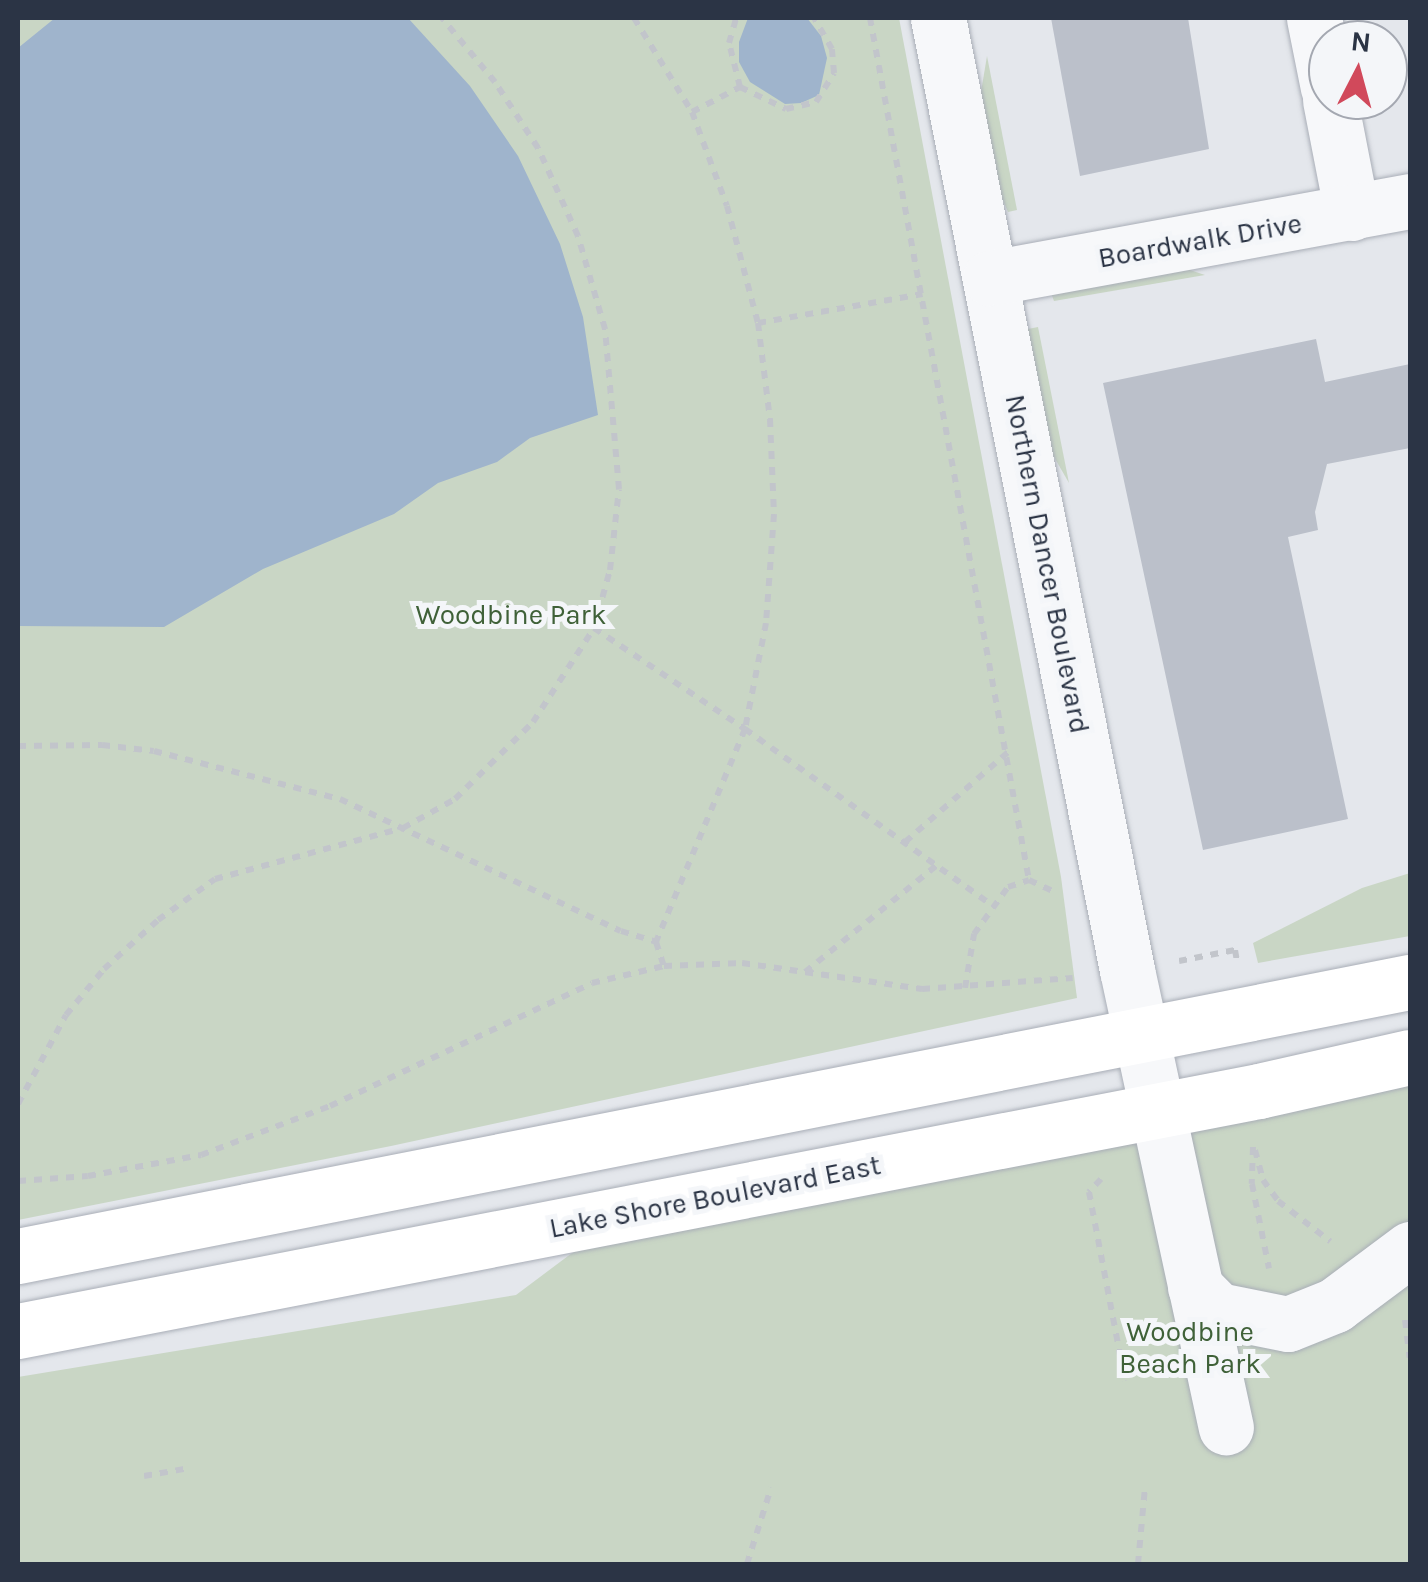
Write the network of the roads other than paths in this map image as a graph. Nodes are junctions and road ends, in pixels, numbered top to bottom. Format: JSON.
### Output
{"nodes":[{"id":1,"x":938,"y":18,"type":"edge"},
{"id":2,"x":1334,"y":120,"type":"edge"},
{"id":3,"x":1410,"y":201,"type":"edge"},
{"id":4,"x":1352,"y":213,"type":"junction"},
{"id":5,"x":990,"y":278,"type":"junction"},
{"id":6,"x":1410,"y":982,"type":"edge"},
{"id":7,"x":1141,"y":1034,"type":"junction"},
{"id":8,"x":1410,"y":1057,"type":"edge"},
{"id":9,"x":1159,"y":1110,"type":"junction"},
{"id":10,"x":18,"y":1256,"type":"edge"},
{"id":11,"x":1406,"y":1274,"type":"edge"},
{"id":12,"x":1195,"y":1287,"type":"junction"},
{"id":13,"x":18,"y":1331,"type":"edge"},
{"id":14,"x":1226,"y":1427,"type":"dead end"}],
"edges":[{"from":1,"to":5,"type":"street","name":"Northern Dancer Boulevard"},
{"from":2,"to":4,"type":"street"},
{"from":3,"to":4,"type":"street","name":"Boardwalk Drive"},
{"from":4,"to":5,"type":"street","name":"Boardwalk Drive"},
{"from":5,"to":7,"type":"street","name":"Northern Dancer Boulevard"},
{"from":6,"to":7,"type":"highway"},
{"from":7,"to":9,"type":"street","name":"Northern Dancer Boulevard"},
{"from":7,"to":10,"type":"highway"},
{"from":8,"to":9,"type":"highway","name":"Lake Shore Boulevard East"},
{"from":9,"to":12,"type":"street","name":"Northern Dancer Boulevard"},
{"from":9,"to":13,"type":"highway","name":"Lake Shore Boulevard East"},
{"from":11,"to":12,"type":"street"},
{"from":12,"to":14,"type":"street","name":"Northern Dancer Boulevard"}]}
